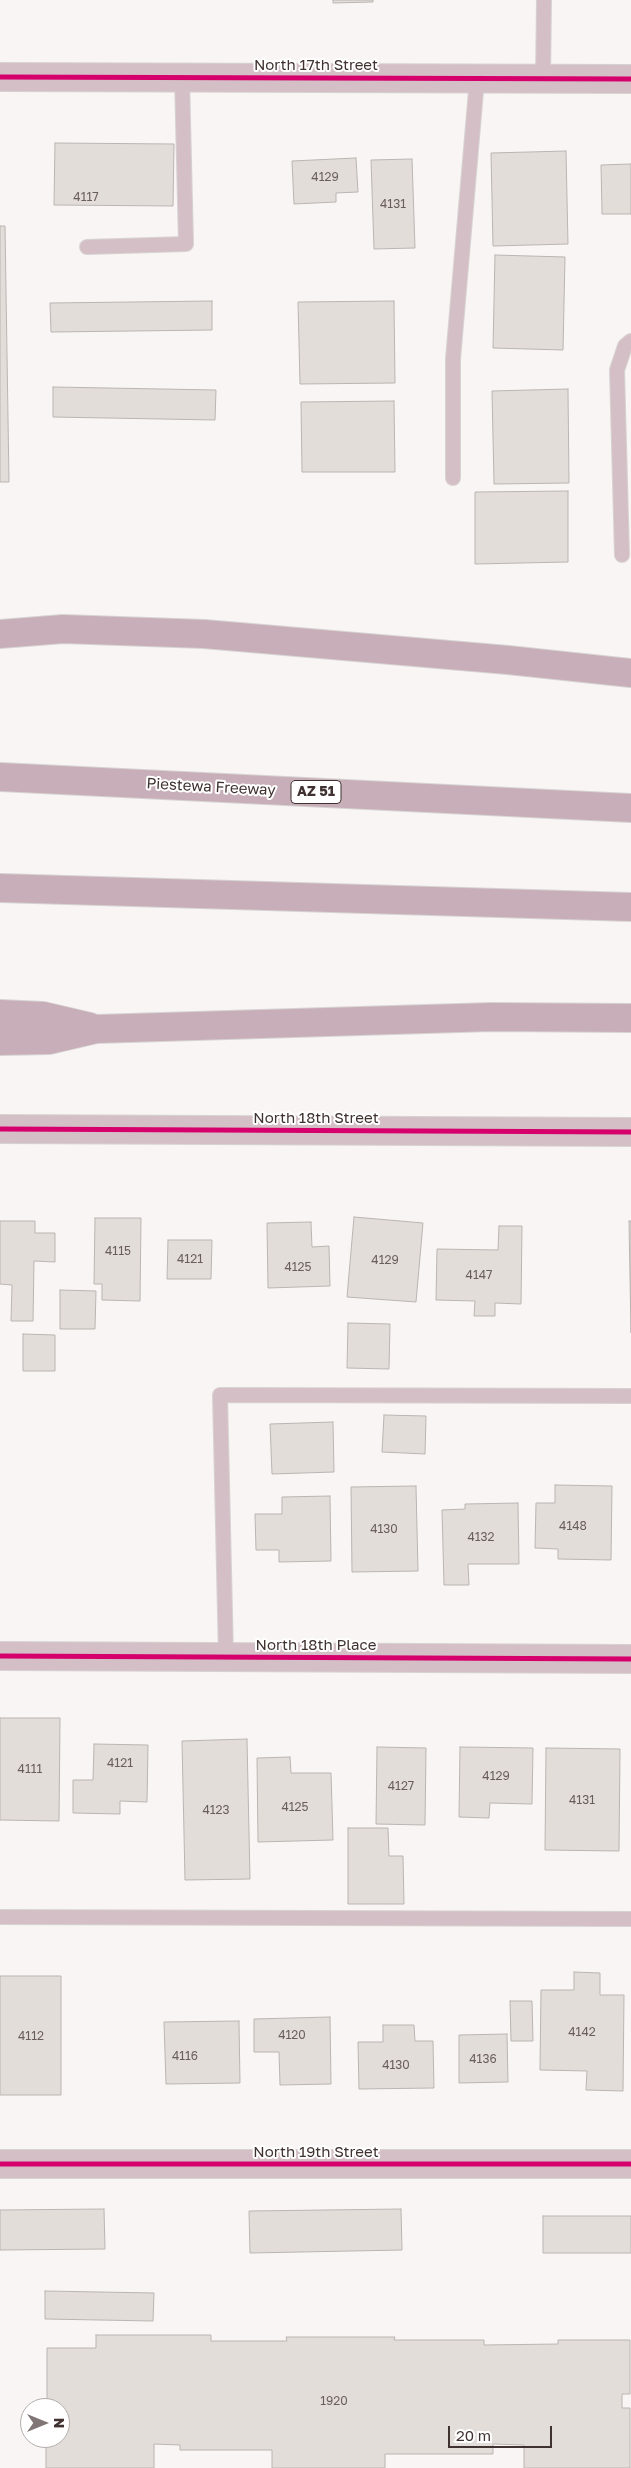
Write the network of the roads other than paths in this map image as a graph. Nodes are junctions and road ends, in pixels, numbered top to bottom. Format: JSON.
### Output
{"nodes":[{"id":1,"x":544,"y":0,"type":"edge"},
{"id":2,"x":0,"y":77,"type":"edge"},
{"id":3,"x":182,"y":77,"type":"junction"},
{"id":4,"x":477,"y":79,"type":"junction"},
{"id":5,"x":543,"y":79,"type":"junction"},
{"id":6,"x":631,"y":79,"type":"edge"},
{"id":7,"x":87,"y":247,"type":"dead end"},
{"id":8,"x":631,"y":341,"type":"edge"},
{"id":9,"x":453,"y":478,"type":"dead end"},
{"id":10,"x":622,"y":555,"type":"dead end"},
{"id":11,"x":0,"y":617,"type":"edge"},
{"id":12,"x":63,"y":628,"type":"junction"},
{"id":13,"x":0,"y":634,"type":"edge"},
{"id":14,"x":631,"y":673,"type":"edge"},
{"id":15,"x":0,"y":777,"type":"edge"},
{"id":16,"x":631,"y":808,"type":"edge"},
{"id":17,"x":0,"y":888,"type":"edge"},
{"id":18,"x":631,"y":907,"type":"edge"},
{"id":19,"x":0,"y":1014,"type":"edge"},
{"id":20,"x":631,"y":1018,"type":"edge"},
{"id":21,"x":96,"y":1028,"type":"junction"},
{"id":22,"x":0,"y":1041,"type":"edge"},
{"id":23,"x":0,"y":1129,"type":"edge"},
{"id":24,"x":631,"y":1132,"type":"edge"},
{"id":25,"x":631,"y":1396,"type":"edge"},
{"id":26,"x":0,"y":1656,"type":"edge"},
{"id":27,"x":226,"y":1656,"type":"junction"},
{"id":28,"x":631,"y":1659,"type":"edge"},
{"id":29,"x":0,"y":1917,"type":"edge"},
{"id":30,"x":631,"y":1920,"type":"edge"},
{"id":31,"x":0,"y":2164,"type":"edge"},
{"id":32,"x":631,"y":2164,"type":"edge"}],
"edges":[{"from":1,"to":5,"type":"lane"},
{"from":2,"to":3,"type":"street","name":"North 17th Street"},
{"from":3,"to":4,"type":"street","name":"North 17th Street"},
{"from":3,"to":7,"type":"lane"},
{"from":4,"to":5,"type":"street","name":"North 17th Street"},
{"from":4,"to":9,"type":"lane"},
{"from":5,"to":6,"type":"street","name":"North 17th Street"},
{"from":8,"to":10,"type":"lane"},
{"from":11,"to":12,"type":"highway"},
{"from":12,"to":13,"type":"highway"},
{"from":12,"to":14,"type":"highway"},
{"from":15,"to":16,"type":"highway","name":"Piestewa Freeway","number":"AZ 51"},
{"from":17,"to":18,"type":"highway"},
{"from":19,"to":21,"type":"highway"},
{"from":20,"to":21,"type":"highway"},
{"from":21,"to":22,"type":"highway"},
{"from":23,"to":24,"type":"street","name":"North 18th Street"},
{"from":25,"to":27,"type":"lane"},
{"from":26,"to":27,"type":"street","name":"North 18th Place"},
{"from":27,"to":28,"type":"street","name":"North 18th Place"},
{"from":29,"to":30,"type":"lane"},
{"from":31,"to":32,"type":"street","name":"North 19th Street"}]}
